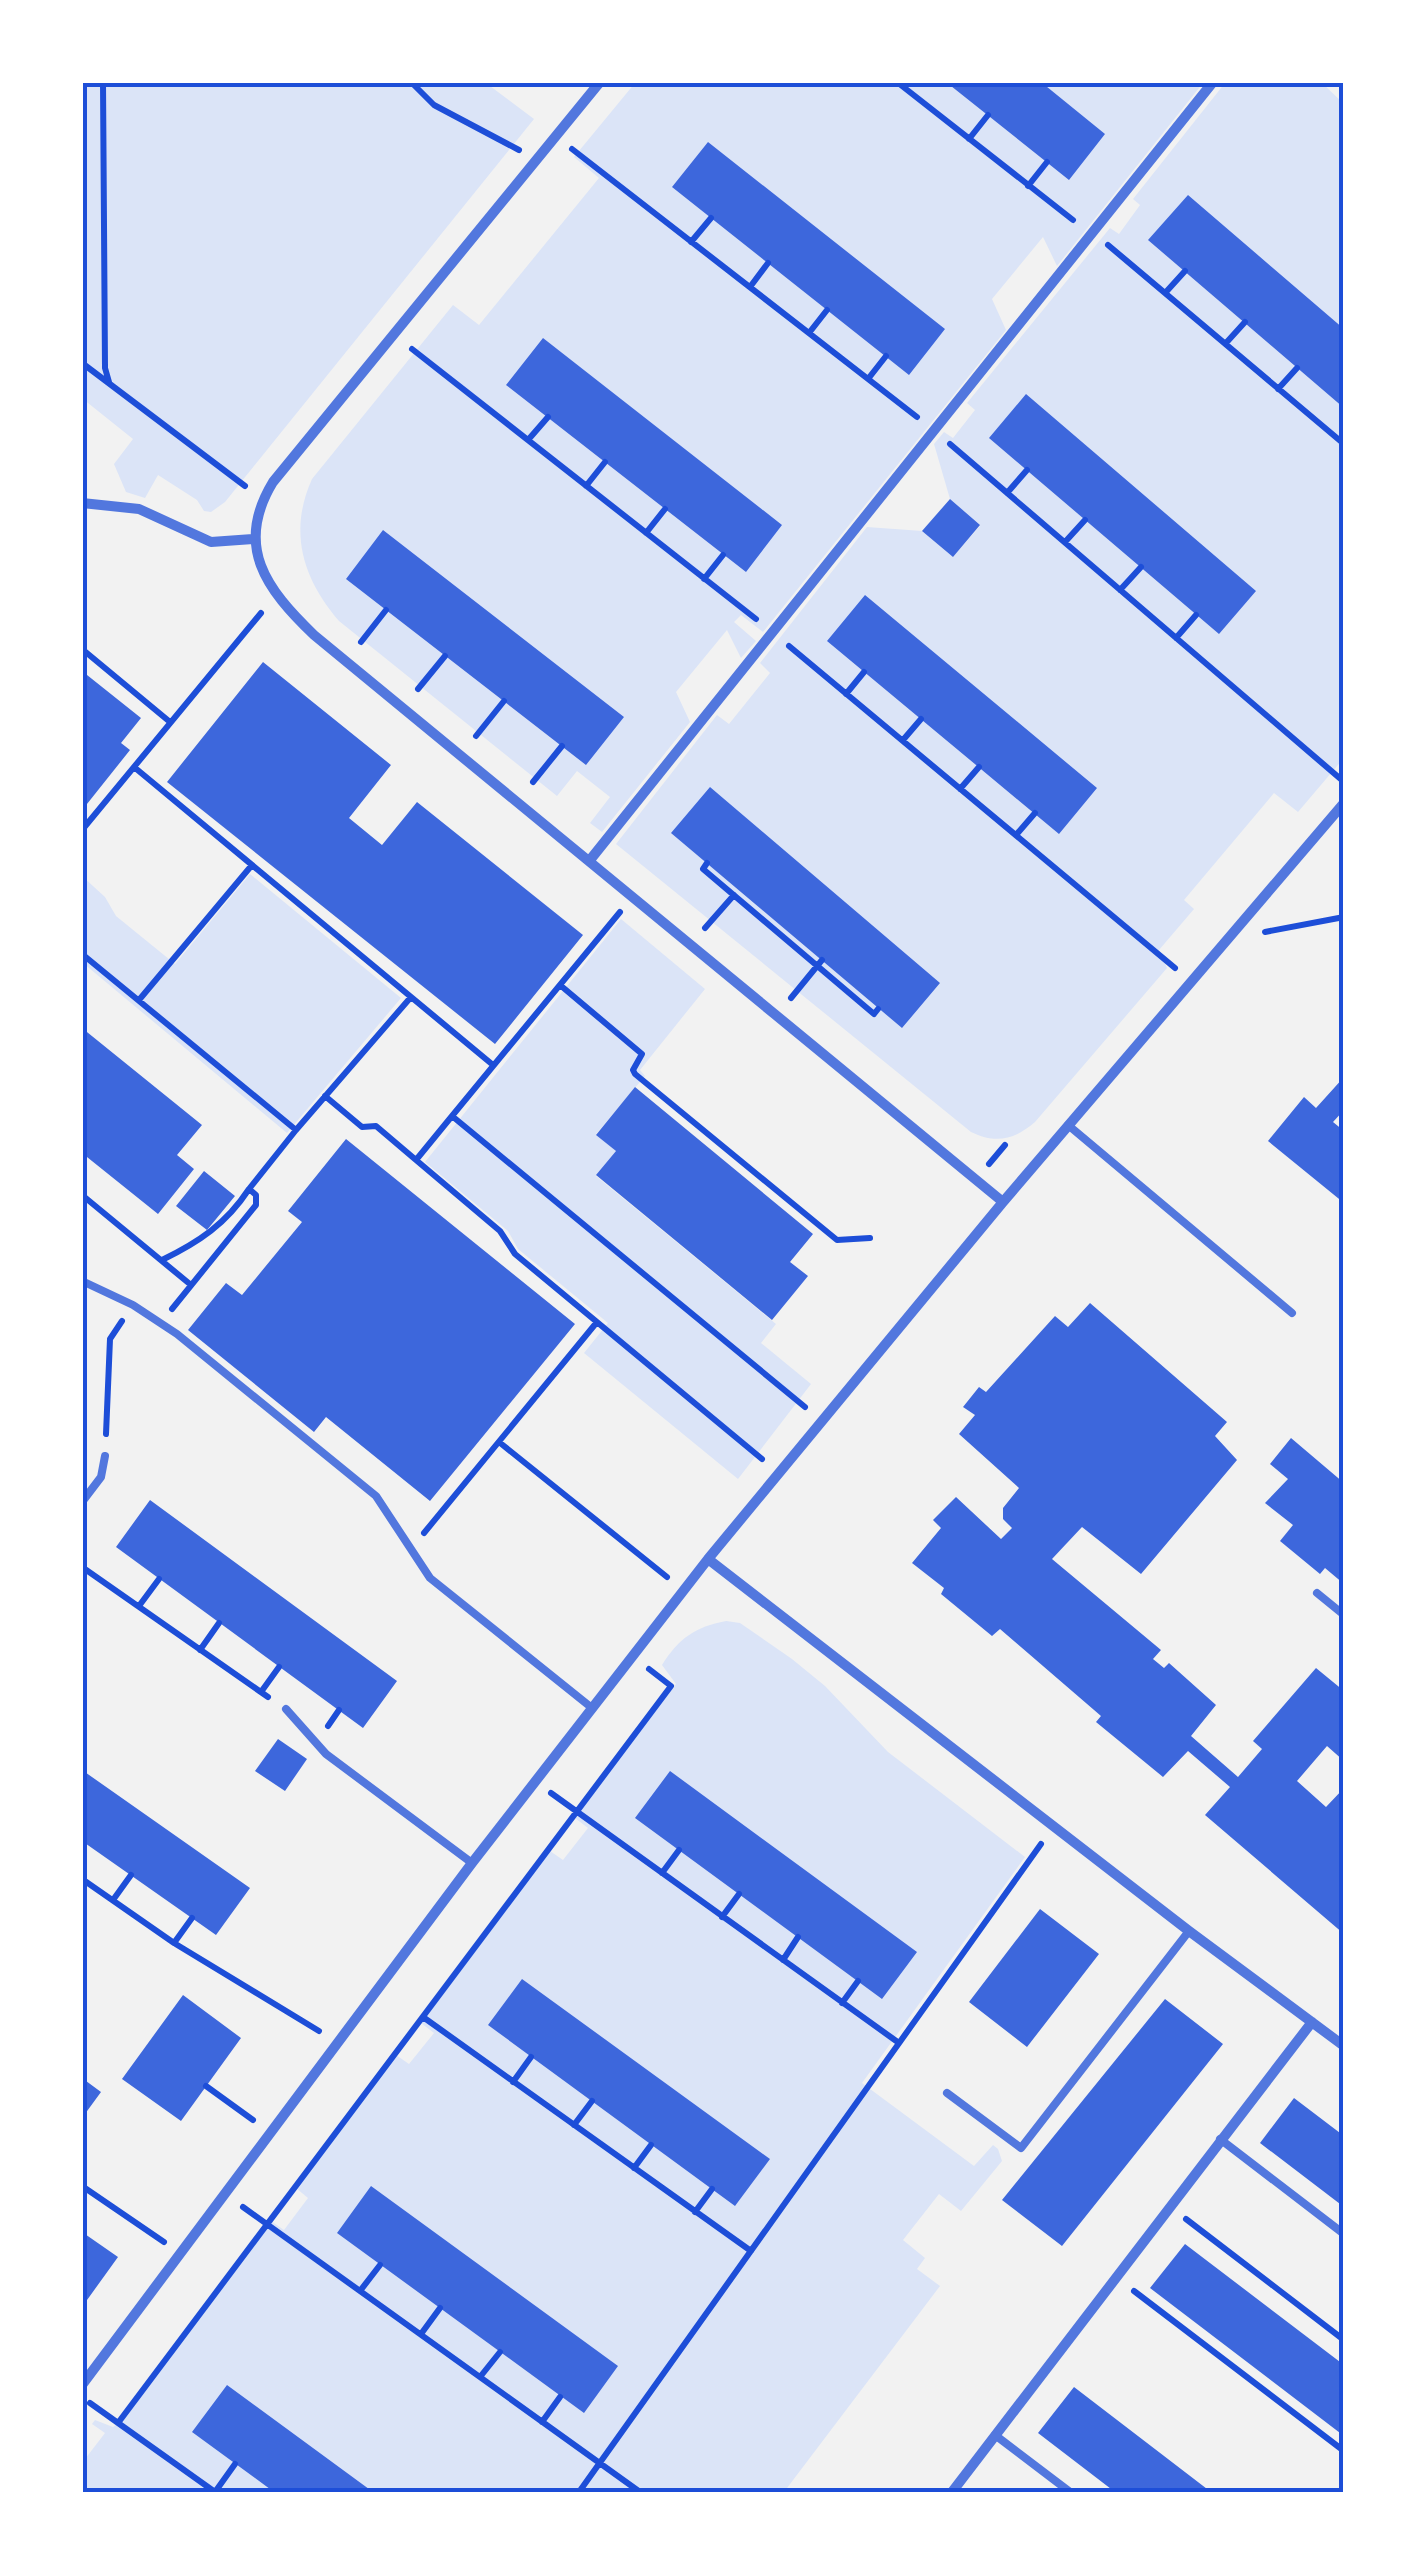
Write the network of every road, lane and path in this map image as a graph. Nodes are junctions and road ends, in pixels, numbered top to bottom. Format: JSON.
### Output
{"nodes":[{"id":1,"x":103,"y":82,"type":"edge"},
{"id":2,"x":410,"y":82,"type":"edge"},
{"id":3,"x":600,"y":82,"type":"edge"},
{"id":4,"x":897,"y":82,"type":"edge"},
{"id":5,"x":919,"y":82,"type":"edge"},
{"id":6,"x":1213,"y":82,"type":"edge"},
{"id":7,"x":910,"y":93,"type":"junction"},
{"id":8,"x":988,"y":115,"type":"dead end"},
{"id":9,"x":556,"y":136,"type":"junction"},
{"id":10,"x":969,"y":139,"type":"junction"},
{"id":11,"x":535,"y":161,"type":"junction"},
{"id":12,"x":1047,"y":162,"type":"dead end"},
{"id":13,"x":1028,"y":186,"type":"junction"},
{"id":14,"x":711,"y":218,"type":"dead end"},
{"id":15,"x":1094,"y":235,"type":"junction"},
{"id":16,"x":691,"y":242,"type":"junction"},
{"id":17,"x":768,"y":264,"type":"dead end"},
{"id":18,"x":1185,"y":271,"type":"dead end"},
{"id":19,"x":750,"y":287,"type":"junction"},
{"id":20,"x":1166,"y":293,"type":"junction"},
{"id":21,"x":827,"y":310,"type":"dead end"},
{"id":22,"x":1245,"y":322,"type":"dead end"},
{"id":23,"x":808,"y":333,"type":"junction"},
{"id":24,"x":394,"y":335,"type":"junction"},
{"id":25,"x":1226,"y":344,"type":"junction"},
{"id":26,"x":886,"y":356,"type":"dead end"},
{"id":27,"x":82,"y":363,"type":"edge"},
{"id":28,"x":1297,"y":368,"type":"dead end"},
{"id":29,"x":868,"y":379,"type":"junction"},
{"id":30,"x":109,"y":382,"type":"junction"},
{"id":31,"x":1278,"y":388,"type":"junction"},
{"id":32,"x":548,"y":417,"type":"dead end"},
{"id":33,"x":1344,"y":428,"type":"edge"},
{"id":34,"x":936,"y":432,"type":"junction"},
{"id":35,"x":1335,"y":437,"type":"junction"},
{"id":36,"x":528,"y":440,"type":"junction"},
{"id":37,"x":1344,"y":444,"type":"edge"},
{"id":38,"x":605,"y":462,"type":"dead end"},
{"id":39,"x":1026,"y":470,"type":"dead end"},
{"id":40,"x":586,"y":486,"type":"junction"},
{"id":41,"x":1007,"y":493,"type":"junction"},
{"id":42,"x":262,"y":500,"type":"junction"},
{"id":43,"x":82,"y":502,"type":"edge"},
{"id":44,"x":665,"y":509,"type":"dead end"},
{"id":45,"x":1084,"y":520,"type":"dead end"},
{"id":46,"x":646,"y":533,"type":"junction"},
{"id":47,"x":253,"y":539,"type":"junction"},
{"id":48,"x":1065,"y":542,"type":"junction"},
{"id":49,"x":723,"y":555,"type":"dead end"},
{"id":50,"x":1140,"y":567,"type":"dead end"},
{"id":51,"x":704,"y":578,"type":"junction"},
{"id":52,"x":1120,"y":590,"type":"junction"},
{"id":53,"x":280,"y":597,"type":"junction"},
{"id":54,"x":386,"y":610,"type":"dead end"},
{"id":55,"x":1196,"y":615,"type":"dead end"},
{"id":56,"x":772,"y":631,"type":"junction"},
{"id":57,"x":1176,"y":638,"type":"junction"},
{"id":58,"x":360,"y":642,"type":"dead end"},
{"id":59,"x":82,"y":649,"type":"edge"},
{"id":60,"x":445,"y":656,"type":"dead end"},
{"id":61,"x":864,"y":672,"type":"dead end"},
{"id":62,"x":418,"y":689,"type":"dead end"},
{"id":63,"x":846,"y":694,"type":"junction"},
{"id":64,"x":504,"y":702,"type":"dead end"},
{"id":65,"x":921,"y":719,"type":"dead end"},
{"id":66,"x":170,"y":722,"type":"junction"},
{"id":67,"x":476,"y":736,"type":"dead end"},
{"id":68,"x":903,"y":740,"type":"junction"},
{"id":69,"x":562,"y":746,"type":"dead end"},
{"id":70,"x":134,"y":767,"type":"junction"},
{"id":71,"x":979,"y":767,"type":"dead end"},
{"id":72,"x":533,"y":782,"type":"dead end"},
{"id":73,"x":1344,"y":782,"type":"edge"},
{"id":74,"x":960,"y":789,"type":"junction"},
{"id":75,"x":1344,"y":803,"type":"edge"},
{"id":76,"x":1035,"y":814,"type":"dead end"},
{"id":77,"x":82,"y":830,"type":"edge"},
{"id":78,"x":1016,"y":835,"type":"junction"},
{"id":79,"x":590,"y":860,"type":"junction"},
{"id":80,"x":707,"y":863,"type":"dead end"},
{"id":81,"x":252,"y":865,"type":"junction"},
{"id":82,"x":633,"y":895,"type":"junction"},
{"id":83,"x":734,"y":895,"type":"junction"},
{"id":84,"x":1344,"y":917,"type":"edge"},
{"id":85,"x":1264,"y":932,"type":"dead end"},
{"id":86,"x":692,"y":943,"type":"junction"},
{"id":87,"x":82,"y":954,"type":"edge"},
{"id":88,"x":820,"y":963,"type":"junction"},
{"id":89,"x":1191,"y":982,"type":"junction"},
{"id":90,"x":560,"y":984,"type":"junction"},
{"id":91,"x":411,"y":997,"type":"junction"},
{"id":92,"x":139,"y":1000,"type":"junction"},
{"id":93,"x":878,"y":1008,"type":"dead end"},
{"id":94,"x":777,"y":1014,"type":"junction"},
{"id":95,"x":494,"y":1065,"type":"junction"},
{"id":96,"x":325,"y":1096,"type":"junction"},
{"id":97,"x":452,"y":1116,"type":"junction"},
{"id":98,"x":1068,"y":1125,"type":"junction"},
{"id":99,"x":296,"y":1130,"type":"junction"},
{"id":100,"x":416,"y":1160,"type":"junction"},
{"id":101,"x":250,"y":1189,"type":"junction"},
{"id":102,"x":82,"y":1195,"type":"edge"},
{"id":103,"x":1003,"y":1202,"type":"junction"},
{"id":104,"x":870,"y":1238,"type":"dead end"},
{"id":105,"x":162,"y":1260,"type":"junction"},
{"id":106,"x":82,"y":1281,"type":"edge"},
{"id":107,"x":191,"y":1285,"type":"junction"},
{"id":108,"x":1292,"y":1313,"type":"dead end"},
{"id":109,"x":597,"y":1322,"type":"junction"},
{"id":110,"x":161,"y":1323,"type":"junction"},
{"id":111,"x":110,"y":1339,"type":"dead end"},
{"id":112,"x":822,"y":1421,"type":"junction"},
{"id":113,"x":499,"y":1442,"type":"junction"},
{"id":114,"x":104,"y":1456,"type":"joint"},
{"id":115,"x":762,"y":1458,"type":"dead end"},
{"id":116,"x":82,"y":1502,"type":"edge"},
{"id":117,"x":411,"y":1550,"type":"junction"},
{"id":118,"x":708,"y":1560,"type":"junction"},
{"id":119,"x":82,"y":1567,"type":"edge"},
{"id":120,"x":159,"y":1579,"type":"dead end"},
{"id":121,"x":684,"y":1590,"type":"junction"},
{"id":122,"x":1317,"y":1593,"type":"dead end"},
{"id":123,"x":139,"y":1606,"type":"junction"},
{"id":124,"x":1344,"y":1615,"type":"edge"},
{"id":125,"x":220,"y":1623,"type":"dead end"},
{"id":126,"x":200,"y":1650,"type":"junction"},
{"id":127,"x":632,"y":1656,"type":"junction"},
{"id":128,"x":279,"y":1666,"type":"dead end"},
{"id":129,"x":261,"y":1692,"type":"junction"},
{"id":130,"x":592,"y":1708,"type":"junction"},
{"id":131,"x":286,"y":1709,"type":"joint"},
{"id":132,"x":535,"y":1781,"type":"junction"},
{"id":133,"x":576,"y":1812,"type":"junction"},
{"id":134,"x":1054,"y":1827,"type":"junction"},
{"id":135,"x":678,"y":1850,"type":"dead end"},
{"id":136,"x":472,"y":1863,"type":"junction"},
{"id":137,"x":662,"y":1874,"type":"junction"},
{"id":138,"x":132,"y":1876,"type":"dead end"},
{"id":139,"x":82,"y":1878,"type":"edge"},
{"id":140,"x":739,"y":1894,"type":"dead end"},
{"id":141,"x":113,"y":1900,"type":"junction"},
{"id":142,"x":722,"y":1917,"type":"junction"},
{"id":143,"x":192,"y":1918,"type":"dead end"},
{"id":144,"x":1188,"y":1931,"type":"junction"},
{"id":145,"x":798,"y":1937,"type":"dead end"},
{"id":146,"x":174,"y":1944,"type":"junction"},
{"id":147,"x":782,"y":1960,"type":"junction"},
{"id":148,"x":858,"y":1981,"type":"dead end"},
{"id":149,"x":842,"y":2002,"type":"junction"},
{"id":150,"x":422,"y":2017,"type":"junction"},
{"id":151,"x":1312,"y":2022,"type":"junction"},
{"id":152,"x":899,"y":2043,"type":"junction"},
{"id":153,"x":336,"y":2044,"type":"junction"},
{"id":154,"x":1344,"y":2046,"type":"edge"},
{"id":155,"x":532,"y":2057,"type":"dead end"},
{"id":156,"x":513,"y":2082,"type":"junction"},
{"id":157,"x":206,"y":2086,"type":"dead end"},
{"id":158,"x":946,"y":2093,"type":"dead end"},
{"id":159,"x":592,"y":2101,"type":"dead end"},
{"id":160,"x":253,"y":2120,"type":"dead end"},
{"id":161,"x":574,"y":2125,"type":"junction"},
{"id":162,"x":1220,"y":2139,"type":"junction"},
{"id":163,"x":651,"y":2145,"type":"dead end"},
{"id":164,"x":634,"y":2168,"type":"junction"},
{"id":165,"x":82,"y":2186,"type":"edge"},
{"id":166,"x":712,"y":2189,"type":"dead end"},
{"id":167,"x":224,"y":2194,"type":"junction"},
{"id":168,"x":1170,"y":2206,"type":"junction"},
{"id":169,"x":695,"y":2212,"type":"junction"},
{"id":170,"x":267,"y":2224,"type":"junction"},
{"id":171,"x":1344,"y":2234,"type":"edge"},
{"id":172,"x":751,"y":2251,"type":"junction"},
{"id":173,"x":180,"y":2253,"type":"junction"},
{"id":174,"x":380,"y":2264,"type":"dead end"},
{"id":175,"x":1114,"y":2277,"type":"junction"},
{"id":176,"x":360,"y":2291,"type":"junction"},
{"id":177,"x":440,"y":2308,"type":"dead end"},
{"id":178,"x":1196,"y":2323,"type":"dead end"},
{"id":179,"x":1188,"y":2333,"type":"junction"},
{"id":180,"x":421,"y":2334,"type":"junction"},
{"id":181,"x":1344,"y":2340,"type":"edge"},
{"id":182,"x":500,"y":2352,"type":"dead end"},
{"id":183,"x":480,"y":2378,"type":"junction"},
{"id":184,"x":82,"y":2385,"type":"edge"},
{"id":185,"x":1281,"y":2388,"type":"dead end"},
{"id":186,"x":560,"y":2396,"type":"dead end"},
{"id":187,"x":82,"y":2397,"type":"edge"},
{"id":188,"x":1273,"y":2398,"type":"junction"},
{"id":189,"x":542,"y":2422,"type":"junction"},
{"id":190,"x":118,"y":2423,"type":"junction"},
{"id":191,"x":994,"y":2436,"type":"junction"},
{"id":192,"x":1344,"y":2451,"type":"edge"},
{"id":193,"x":600,"y":2463,"type":"junction"},
{"id":194,"x":236,"y":2464,"type":"dead end"},
{"id":195,"x":215,"y":2492,"type":"edge"},
{"id":196,"x":578,"y":2492,"type":"edge"},
{"id":197,"x":640,"y":2492,"type":"edge"},
{"id":198,"x":952,"y":2492,"type":"edge"},
{"id":199,"x":1070,"y":2492,"type":"edge"}],
"edges":[{"from":1,"to":30,"type":"path"},
{"from":2,"to":11,"type":"path"},
{"from":3,"to":9,"type":"street"},
{"from":4,"to":7,"type":"path"},
{"from":5,"to":7,"type":"path"},
{"from":6,"to":15,"type":"street"},
{"from":7,"to":10,"type":"path"},
{"from":8,"to":10,"type":"path"},
{"from":9,"to":11,"type":"street"},
{"from":9,"to":16,"type":"path"},
{"from":10,"to":13,"type":"path"},
{"from":11,"to":24,"type":"street"},
{"from":12,"to":13,"type":"path"},
{"from":13,"to":15,"type":"path"},
{"from":14,"to":16,"type":"path"},
{"from":15,"to":20,"type":"path"},
{"from":15,"to":34,"type":"street"},
{"from":16,"to":19,"type":"path"},
{"from":17,"to":19,"type":"path"},
{"from":18,"to":20,"type":"path"},
{"from":19,"to":23,"type":"path"},
{"from":20,"to":25,"type":"path"},
{"from":21,"to":23,"type":"path"},
{"from":22,"to":25,"type":"path"},
{"from":23,"to":29,"type":"path"},
{"from":24,"to":36,"type":"path"},
{"from":24,"to":42,"type":"street"},
{"from":25,"to":31,"type":"path"},
{"from":26,"to":29,"type":"path"},
{"from":27,"to":30,"type":"path"},
{"from":28,"to":31,"type":"path"},
{"from":29,"to":34,"type":"path"},
{"from":30,"to":42,"type":"path"},
{"from":31,"to":35,"type":"path"},
{"from":32,"to":36,"type":"path"},
{"from":33,"to":35,"type":"path"},
{"from":34,"to":41,"type":"path"},
{"from":34,"to":56,"type":"street"},
{"from":35,"to":37,"type":"path"},
{"from":36,"to":40,"type":"path"},
{"from":38,"to":40,"type":"path"},
{"from":39,"to":41,"type":"path"},
{"from":40,"to":46,"type":"path"},
{"from":41,"to":48,"type":"path"},
{"from":42,"to":47,"type":"street"},
{"from":43,"to":47,"type":"street"},
{"from":44,"to":46,"type":"path"},
{"from":45,"to":48,"type":"path"},
{"from":46,"to":51,"type":"path"},
{"from":47,"to":53,"type":"street"},
{"from":48,"to":52,"type":"path"},
{"from":49,"to":51,"type":"path"},
{"from":50,"to":52,"type":"path"},
{"from":51,"to":56,"type":"path"},
{"from":52,"to":57,"type":"path"},
{"from":53,"to":66,"type":"path"},
{"from":53,"to":79,"type":"street"},
{"from":54,"to":58,"type":"path"},
{"from":55,"to":57,"type":"path"},
{"from":56,"to":63,"type":"path"},
{"from":56,"to":79,"type":"street"},
{"from":57,"to":73,"type":"path"},
{"from":59,"to":66,"type":"path"},
{"from":60,"to":62,"type":"path"},
{"from":61,"to":63,"type":"path"},
{"from":63,"to":68,"type":"path"},
{"from":64,"to":67,"type":"path"},
{"from":65,"to":68,"type":"path"},
{"from":66,"to":70,"type":"path"},
{"from":68,"to":74,"type":"path"},
{"from":69,"to":72,"type":"path"},
{"from":70,"to":77,"type":"path"},
{"from":70,"to":81,"type":"path"},
{"from":71,"to":74,"type":"path"},
{"from":74,"to":78,"type":"path"},
{"from":75,"to":89,"type":"street"},
{"from":76,"to":78,"type":"path"},
{"from":78,"to":89,"type":"path"},
{"from":79,"to":82,"type":"street"},
{"from":80,"to":83,"type":"path"},
{"from":81,"to":91,"type":"path"},
{"from":81,"to":92,"type":"path"},
{"from":82,"to":86,"type":"street"},
{"from":82,"to":90,"type":"path"},
{"from":83,"to":86,"type":"path"},
{"from":83,"to":88,"type":"path"},
{"from":84,"to":85,"type":"path"},
{"from":86,"to":94,"type":"street"},
{"from":87,"to":92,"type":"path"},
{"from":88,"to":93,"type":"path"},
{"from":88,"to":94,"type":"path"},
{"from":89,"to":98,"type":"street"},
{"from":90,"to":95,"type":"path"},
{"from":90,"to":104,"type":"path"},
{"from":91,"to":95,"type":"path"},
{"from":91,"to":96,"type":"path"},
{"from":92,"to":99,"type":"path"},
{"from":94,"to":103,"type":"street"},
{"from":95,"to":97,"type":"path"},
{"from":96,"to":99,"type":"path"},
{"from":96,"to":100,"type":"path"},
{"from":97,"to":100,"type":"path"},
{"from":97,"to":112,"type":"path"},
{"from":98,"to":103,"type":"street"},
{"from":98,"to":108,"type":"lane"},
{"from":99,"to":101,"type":"path"},
{"from":100,"to":109,"type":"path"},
{"from":101,"to":105,"type":"path"},
{"from":101,"to":107,"type":"path"},
{"from":102,"to":105,"type":"path"},
{"from":103,"to":112,"type":"street"},
{"from":105,"to":107,"type":"path"},
{"from":106,"to":110,"type":"lane"},
{"from":107,"to":110,"type":"path"},
{"from":109,"to":113,"type":"path"},
{"from":109,"to":115,"type":"path"},
{"from":110,"to":117,"type":"lane"},
{"from":111,"to":114,"type":"path"},
{"from":112,"to":118,"type":"street"},
{"from":113,"to":117,"type":"path"},
{"from":113,"to":121,"type":"path"},
{"from":114,"to":116,"type":"lane"},
{"from":117,"to":130,"type":"lane"},
{"from":118,"to":121,"type":"street"},
{"from":118,"to":134,"type":"street"},
{"from":119,"to":123,"type":"path"},
{"from":120,"to":123,"type":"path"},
{"from":121,"to":127,"type":"street"},
{"from":122,"to":124,"type":"lane"},
{"from":123,"to":126,"type":"path"},
{"from":125,"to":126,"type":"path"},
{"from":126,"to":129,"type":"path"},
{"from":127,"to":130,"type":"street"},
{"from":127,"to":133,"type":"path"},
{"from":128,"to":129,"type":"path"},
{"from":129,"to":131,"type":"path"},
{"from":130,"to":132,"type":"street"},
{"from":131,"to":136,"type":"lane"},
{"from":132,"to":133,"type":"path"},
{"from":132,"to":136,"type":"street"},
{"from":133,"to":137,"type":"path"},
{"from":133,"to":150,"type":"path"},
{"from":134,"to":144,"type":"street"},
{"from":134,"to":152,"type":"path"},
{"from":135,"to":137,"type":"path"},
{"from":136,"to":153,"type":"street"},
{"from":137,"to":142,"type":"path"},
{"from":138,"to":141,"type":"path"},
{"from":139,"to":141,"type":"path"},
{"from":140,"to":142,"type":"path"},
{"from":141,"to":146,"type":"path"},
{"from":142,"to":147,"type":"path"},
{"from":143,"to":146,"type":"path"},
{"from":144,"to":151,"type":"street"},
{"from":144,"to":158,"type":"lane"},
{"from":145,"to":147,"type":"path"},
{"from":146,"to":153,"type":"path"},
{"from":147,"to":149,"type":"path"},
{"from":148,"to":149,"type":"path"},
{"from":149,"to":152,"type":"path"},
{"from":150,"to":156,"type":"path"},
{"from":150,"to":170,"type":"path"},
{"from":151,"to":154,"type":"street"},
{"from":151,"to":162,"type":"street"},
{"from":152,"to":172,"type":"path"},
{"from":153,"to":167,"type":"street"},
{"from":155,"to":156,"type":"path"},
{"from":156,"to":161,"type":"path"},
{"from":157,"to":160,"type":"path"},
{"from":159,"to":161,"type":"path"},
{"from":161,"to":164,"type":"path"},
{"from":162,"to":168,"type":"street"},
{"from":162,"to":171,"type":"lane"},
{"from":163,"to":164,"type":"path"},
{"from":164,"to":169,"type":"path"},
{"from":165,"to":173,"type":"path"},
{"from":166,"to":169,"type":"path"},
{"from":167,"to":170,"type":"path"},
{"from":167,"to":173,"type":"street"},
{"from":168,"to":175,"type":"street"},
{"from":168,"to":181,"type":"path"},
{"from":169,"to":172,"type":"path"},
{"from":170,"to":176,"type":"path"},
{"from":170,"to":190,"type":"path"},
{"from":172,"to":193,"type":"path"},
{"from":173,"to":184,"type":"street"},
{"from":174,"to":176,"type":"path"},
{"from":175,"to":179,"type":"path"},
{"from":175,"to":191,"type":"street"},
{"from":176,"to":180,"type":"path"},
{"from":177,"to":180,"type":"path"},
{"from":178,"to":179,"type":"path"},
{"from":179,"to":188,"type":"path"},
{"from":180,"to":183,"type":"path"},
{"from":182,"to":183,"type":"path"},
{"from":183,"to":189,"type":"path"},
{"from":185,"to":188,"type":"path"},
{"from":186,"to":189,"type":"path"},
{"from":187,"to":190,"type":"path"},
{"from":188,"to":192,"type":"path"},
{"from":189,"to":193,"type":"path"},
{"from":190,"to":195,"type":"path"},
{"from":191,"to":198,"type":"street"},
{"from":191,"to":199,"type":"lane"},
{"from":193,"to":196,"type":"path"},
{"from":193,"to":197,"type":"path"},
{"from":194,"to":195,"type":"path"}]}
